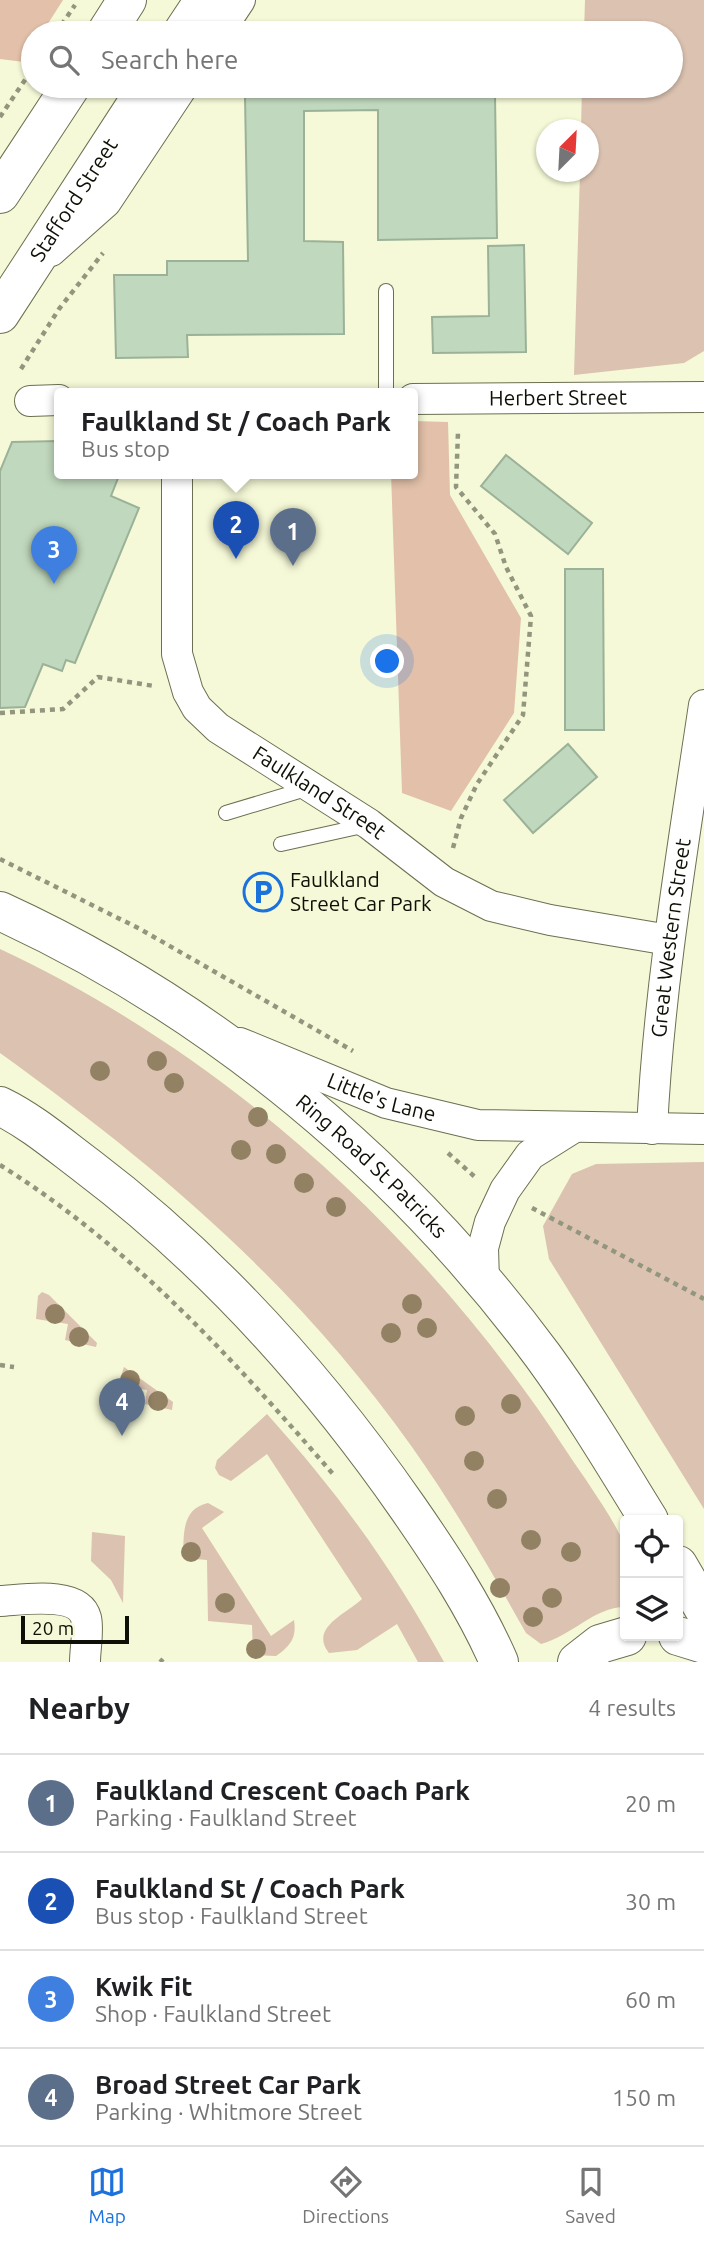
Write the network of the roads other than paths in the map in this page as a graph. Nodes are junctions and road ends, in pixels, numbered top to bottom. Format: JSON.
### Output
{"nodes":[{"id":1,"x":127,"y":0,"type":"edge"},
{"id":2,"x":204,"y":0,"type":"edge"},
{"id":3,"x":240,"y":0,"type":"edge"},
{"id":4,"x":114,"y":21,"type":"edge"},
{"id":5,"x":190,"y":21,"type":"edge"},
{"id":6,"x":226,"y":21,"type":"edge"},
{"id":7,"x":63,"y":98,"type":"edge"},
{"id":8,"x":140,"y":98,"type":"edge"},
{"id":9,"x":175,"y":98,"type":"edge"},
{"id":10,"x":0,"y":194,"type":"edge"},
{"id":11,"x":22,"y":277,"type":"junction"},
{"id":12,"x":386,"y":291,"type":"dead end"},
{"id":13,"x":0,"y":314,"type":"edge"},
{"id":14,"x":386,"y":388,"type":"edge"},
{"id":15,"x":704,"y":397,"type":"edge"},
{"id":16,"x":418,"y":399,"type":"edge"},
{"id":17,"x":54,"y":400,"type":"edge"},
{"id":18,"x":30,"y":401,"type":"dead end"},
{"id":19,"x":177,"y":479,"type":"edge"},
{"id":20,"x":704,"y":705,"type":"edge"},
{"id":21,"x":309,"y":788,"type":"junction"},
{"id":22,"x":226,"y":813,"type":"dead end"},
{"id":23,"x":369,"y":824,"type":"junction"},
{"id":24,"x":281,"y":844,"type":"dead end"},
{"id":25,"x":0,"y":911,"type":"edge"},
{"id":26,"x":669,"y":940,"type":"junction"},
{"id":27,"x":201,"y":1027,"type":"junction"},
{"id":28,"x":1,"y":1106,"type":"edge"},
{"id":29,"x":573,"y":1128,"type":"junction"},
{"id":30,"x":652,"y":1129,"type":"junction"},
{"id":31,"x":704,"y":1129,"type":"edge"},
{"id":32,"x":484,"y":1282,"type":"junction"},
{"id":33,"x":646,"y":1515,"type":"edge"},
{"id":34,"x":683,"y":1573,"type":"edge"},
{"id":35,"x":0,"y":1601,"type":"edge"},
{"id":36,"x":704,"y":1609,"type":"edge"},
{"id":37,"x":620,"y":1638,"type":"edge"},
{"id":38,"x":683,"y":1638,"type":"edge"},
{"id":39,"x":704,"y":1644,"type":"edge"},
{"id":40,"x":85,"y":1662,"type":"edge"},
{"id":41,"x":499,"y":1662,"type":"edge"},
{"id":42,"x":577,"y":1662,"type":"edge"}],
"edges":[{"from":1,"to":4,"type":"highway"},
{"from":2,"to":5,"type":"highway"},
{"from":3,"to":6,"type":"street"},
{"from":7,"to":10,"type":"highway"},
{"from":8,"to":11,"type":"highway","name":"Stafford Street"},
{"from":9,"to":11,"type":"street"},
{"from":11,"to":13,"type":"highway","name":"Stafford Street"},
{"from":12,"to":14,"type":"lane"},
{"from":15,"to":16,"type":"street","name":"Herbert Street"},
{"from":17,"to":18,"type":"street"},
{"from":19,"to":21,"type":"street","name":"Faulkland Street"},
{"from":20,"to":26,"type":"street","name":"Great Western Street"},
{"from":21,"to":22,"type":"lane"},
{"from":21,"to":23,"type":"street","name":"Faulkland Street"},
{"from":23,"to":24,"type":"lane"},
{"from":23,"to":26,"type":"street","name":"Faulkland Street"},
{"from":25,"to":27,"type":"highway","name":"Ring Road St Patricks"},
{"from":26,"to":30,"type":"street","name":"Great Western Street"},
{"from":27,"to":29,"type":"street","name":"Little's Lane"},
{"from":27,"to":32,"type":"highway","name":"Ring Road St Patricks"},
{"from":28,"to":41,"type":"highway"},
{"from":29,"to":30,"type":"street","name":"Little's Lane"},
{"from":29,"to":32,"type":"street"},
{"from":30,"to":31,"type":"street","name":"Little's Lane"},
{"from":32,"to":33,"type":"highway","name":"Ring Road St Patricks"},
{"from":34,"to":36,"type":"highway"},
{"from":35,"to":40,"type":"street"},
{"from":37,"to":42,"type":"highway"},
{"from":38,"to":39,"type":"highway"}]}
